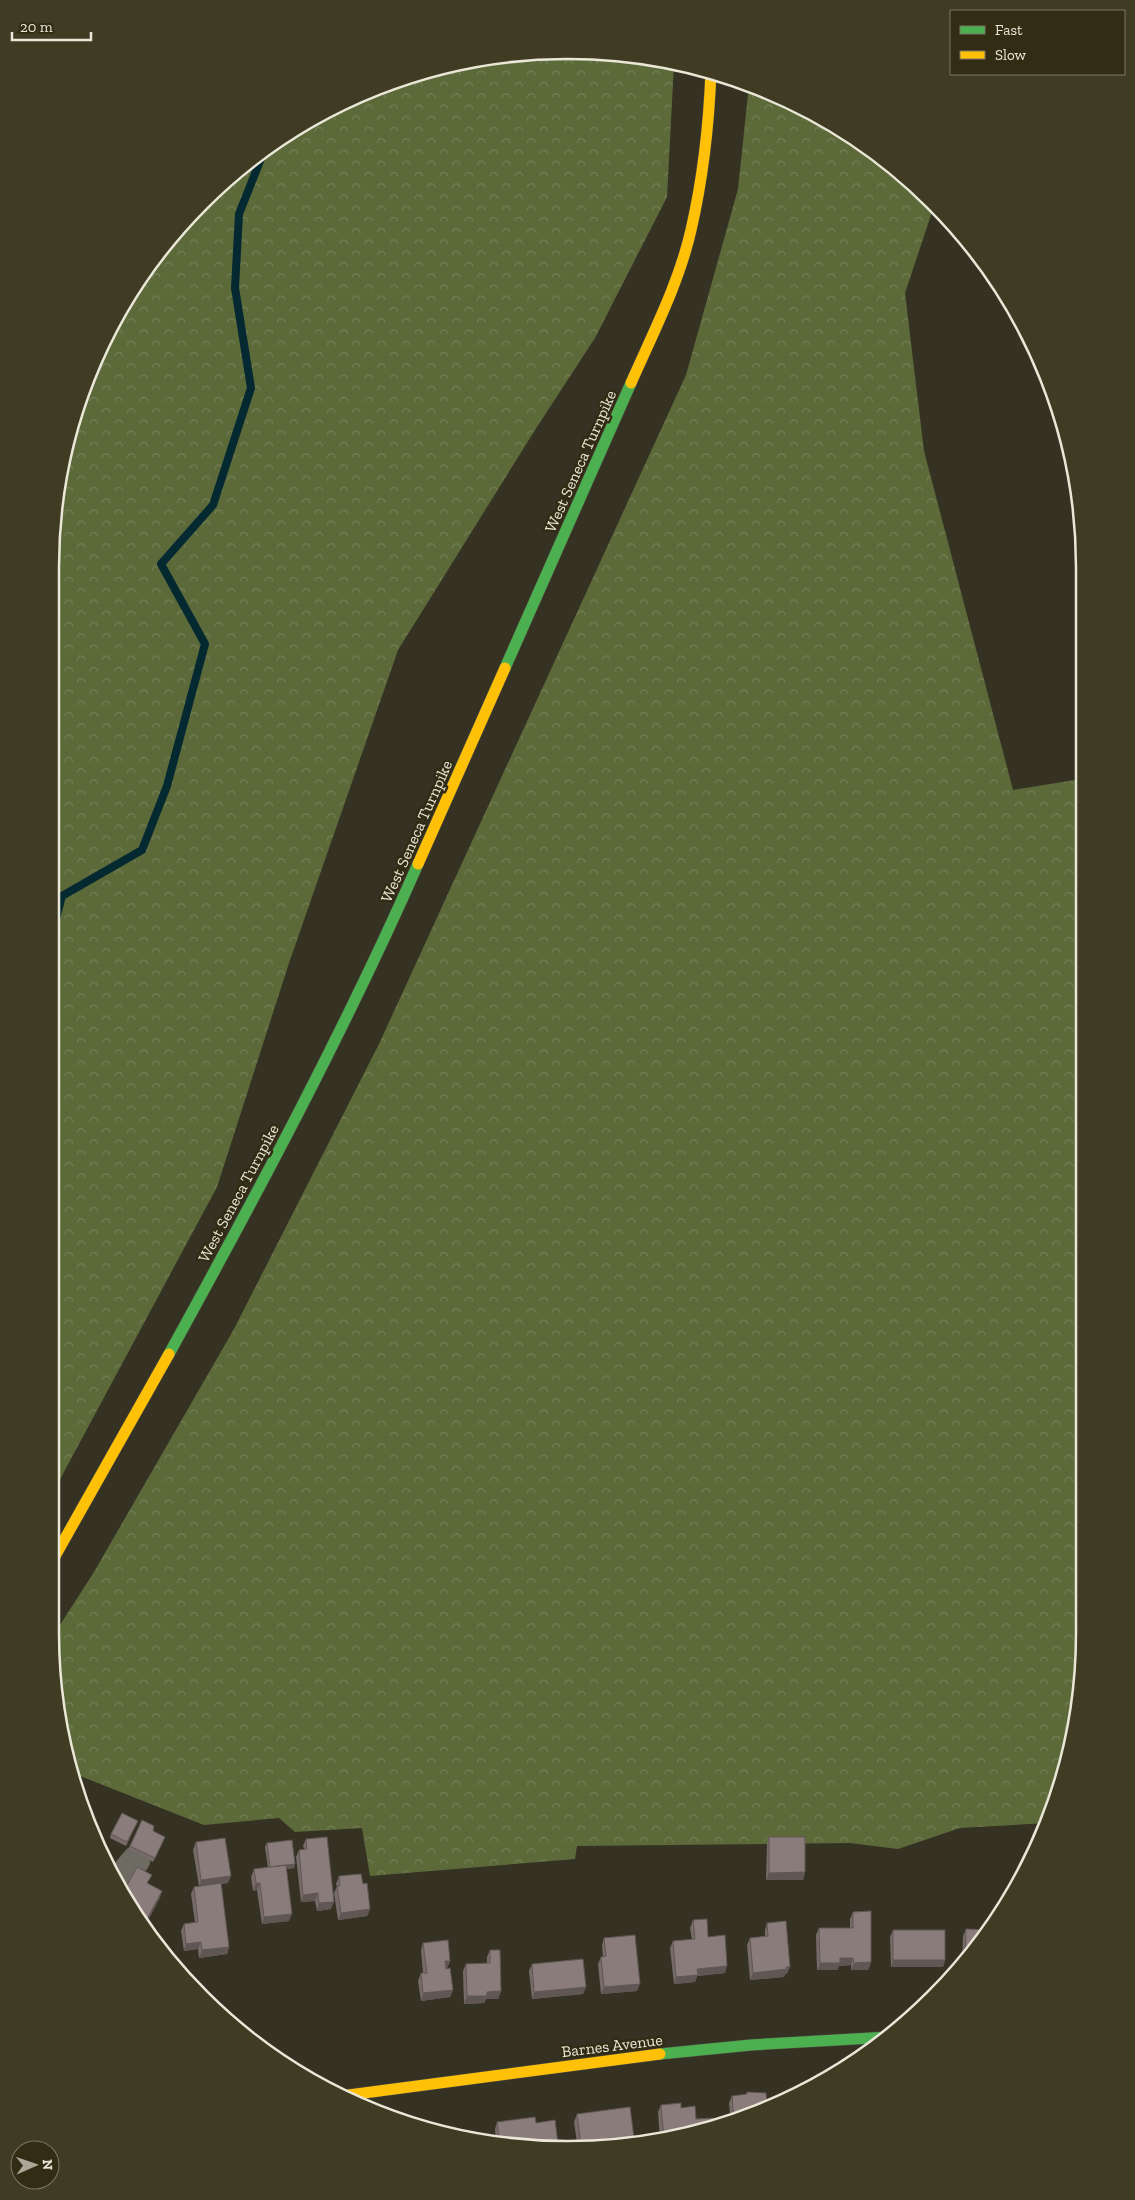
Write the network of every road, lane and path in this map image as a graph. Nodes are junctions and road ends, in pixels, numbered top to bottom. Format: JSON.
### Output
{"nodes":[{"id":1,"x":711,"y":80,"type":"edge"},
{"id":2,"x":59,"y":1549,"type":"edge"},
{"id":3,"x":136,"y":1860,"type":"dead end"},
{"id":4,"x":122,"y":1877,"type":"edge"},
{"id":5,"x":875,"y":2037,"type":"edge"},
{"id":6,"x":354,"y":2094,"type":"edge"}],
"edges":[{"from":1,"to":2,"type":"main road","name":"West Seneca Turnpike"},
{"from":3,"to":4,"type":"street"},
{"from":5,"to":6,"type":"main road","name":"Barnes Avenue"}]}
